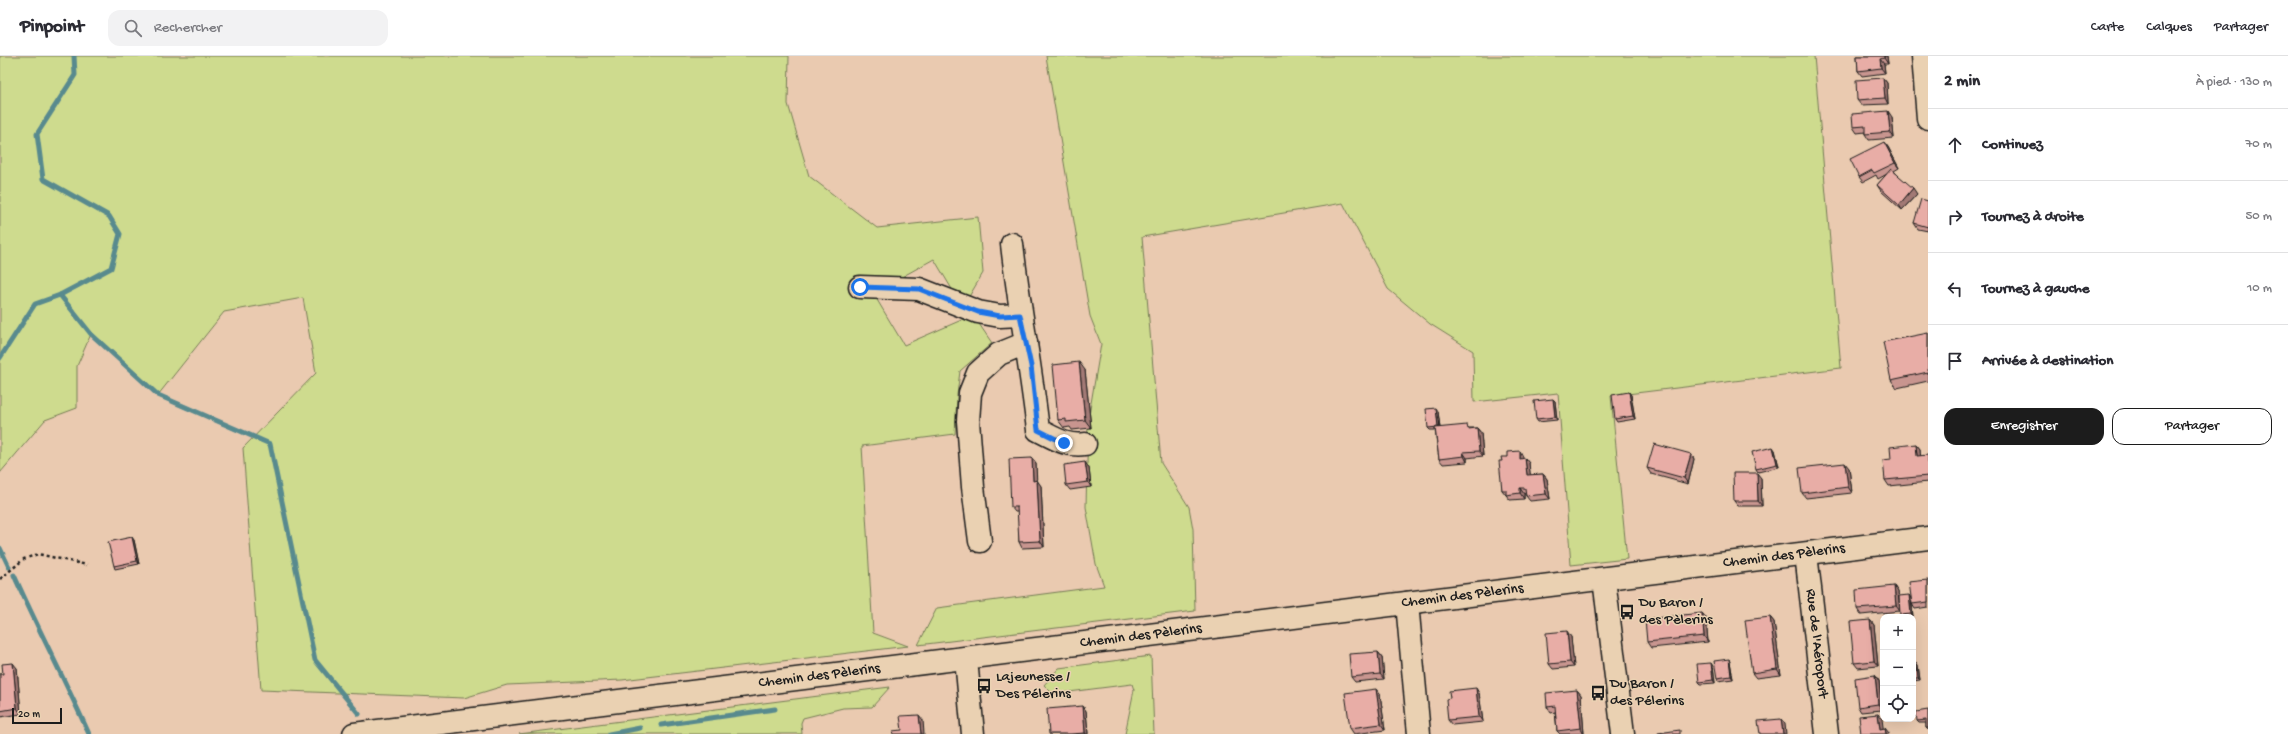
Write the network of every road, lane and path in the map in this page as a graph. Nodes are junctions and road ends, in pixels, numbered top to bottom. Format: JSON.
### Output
{"nodes":[{"id":1,"x":1922,"y":56,"type":"edge"},
{"id":2,"x":1928,"y":118,"type":"edge"},
{"id":3,"x":1012,"y":244,"type":"dead end"},
{"id":4,"x":860,"y":287,"type":"dead end"},
{"id":5,"x":1020,"y":315,"type":"junction"},
{"id":6,"x":1026,"y":343,"type":"junction"},
{"id":7,"x":1085,"y":444,"type":"dead end"},
{"id":8,"x":1928,"y":538,"type":"edge"},
{"id":9,"x":980,"y":541,"type":"dead end"},
{"id":10,"x":1806,"y":554,"type":"junction"},
{"id":11,"x":87,"y":565,"type":"dead end"},
{"id":12,"x":0,"y":578,"type":"edge"},
{"id":13,"x":1604,"y":579,"type":"junction"},
{"id":14,"x":1407,"y":603,"type":"junction"},
{"id":15,"x":966,"y":659,"type":"junction"},
{"id":16,"x":354,"y":734,"type":"edge"},
{"id":17,"x":973,"y":734,"type":"edge"},
{"id":18,"x":1419,"y":734,"type":"edge"},
{"id":19,"x":1623,"y":734,"type":"edge"},
{"id":20,"x":1827,"y":734,"type":"edge"}],
"edges":[{"from":1,"to":2,"type":"street"},
{"from":3,"to":5,"type":"street"},
{"from":4,"to":5,"type":"street"},
{"from":5,"to":6,"type":"street"},
{"from":6,"to":7,"type":"street"},
{"from":6,"to":9,"type":"street"},
{"from":8,"to":10,"type":"street","name":"Chemin des Pèlerins"},
{"from":10,"to":13,"type":"street","name":"Chemin des Pèlerins"},
{"from":10,"to":20,"type":"street","name":"Rue de l'Aéroport"},
{"from":11,"to":12,"type":"path"},
{"from":13,"to":14,"type":"street","name":"Chemin des Pèlerins"},
{"from":13,"to":19,"type":"street"},
{"from":14,"to":15,"type":"street","name":"Chemin des Pèlerins"},
{"from":14,"to":18,"type":"street"},
{"from":15,"to":16,"type":"street","name":"Chemin des Pèlerins"},
{"from":15,"to":17,"type":"street"}]}
